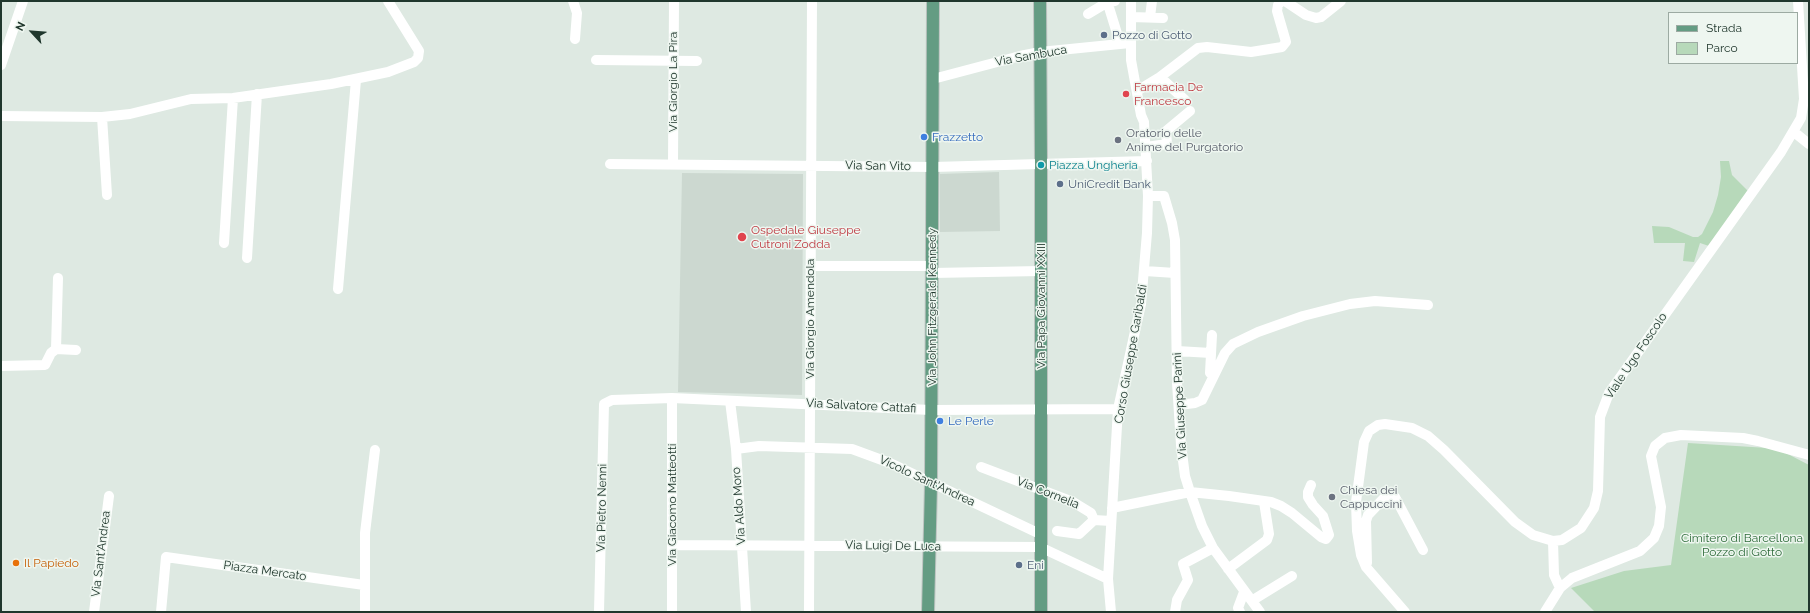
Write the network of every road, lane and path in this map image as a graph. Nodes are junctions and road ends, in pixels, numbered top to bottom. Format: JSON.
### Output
{"nodes":[{"id":1,"x":23,"y":1,"type":"edge"},
{"id":2,"x":388,"y":1,"type":"edge"},
{"id":3,"x":573,"y":1,"type":"edge"},
{"id":4,"x":674,"y":1,"type":"edge"},
{"id":5,"x":812,"y":1,"type":"edge"},
{"id":6,"x":933,"y":1,"type":"edge"},
{"id":7,"x":1040,"y":1,"type":"edge"},
{"id":8,"x":1110,"y":1,"type":"edge"},
{"id":9,"x":1130,"y":1,"type":"edge"},
{"id":10,"x":1152,"y":1,"type":"edge"},
{"id":11,"x":1281,"y":1,"type":"edge"},
{"id":12,"x":1285,"y":1,"type":"edge"},
{"id":13,"x":1341,"y":1,"type":"edge"},
{"id":14,"x":1798,"y":1,"type":"edge"},
{"id":15,"x":1088,"y":14,"type":"dead end"},
{"id":16,"x":1131,"y":17,"type":"junction"},
{"id":17,"x":1150,"y":18,"type":"junction"},
{"id":18,"x":1163,"y":18,"type":"dead end"},
{"id":19,"x":576,"y":38,"type":"dead end"},
{"id":20,"x":1125,"y":43,"type":"junction"},
{"id":21,"x":1040,"y":52,"type":"junction"},
{"id":22,"x":596,"y":60,"type":"dead end"},
{"id":23,"x":673,"y":60,"type":"junction"},
{"id":24,"x":697,"y":61,"type":"dead end"},
{"id":25,"x":1,"y":65,"type":"edge"},
{"id":26,"x":1160,"y":77,"type":"junction"},
{"id":27,"x":933,"y":79,"type":"junction"},
{"id":28,"x":356,"y":80,"type":"junction"},
{"id":29,"x":1137,"y":91,"type":"junction"},
{"id":30,"x":257,"y":94,"type":"junction"},
{"id":31,"x":233,"y":98,"type":"junction"},
{"id":32,"x":1185,"y":100,"type":"dead end"},
{"id":33,"x":1190,"y":111,"type":"dead end"},
{"id":34,"x":1,"y":116,"type":"edge"},
{"id":35,"x":102,"y":117,"type":"junction"},
{"id":36,"x":1794,"y":132,"type":"junction"},
{"id":37,"x":1809,"y":144,"type":"edge"},
{"id":38,"x":1146,"y":148,"type":"junction"},
{"id":39,"x":1147,"y":161,"type":"junction"},
{"id":40,"x":610,"y":164,"type":"dead end"},
{"id":41,"x":673,"y":164,"type":"junction"},
{"id":42,"x":812,"y":165,"type":"junction"},
{"id":43,"x":1042,"y":165,"type":"junction"},
{"id":44,"x":933,"y":167,"type":"junction"},
{"id":45,"x":107,"y":195,"type":"dead end"},
{"id":46,"x":1148,"y":196,"type":"junction"},
{"id":47,"x":224,"y":243,"type":"dead end"},
{"id":48,"x":247,"y":258,"type":"dead end"},
{"id":49,"x":811,"y":266,"type":"junction"},
{"id":50,"x":932,"y":269,"type":"junction"},
{"id":51,"x":1041,"y":271,"type":"junction"},
{"id":52,"x":1145,"y":271,"type":"junction"},
{"id":53,"x":1175,"y":273,"type":"junction"},
{"id":54,"x":58,"y":278,"type":"dead end"},
{"id":55,"x":338,"y":289,"type":"dead end"},
{"id":56,"x":1428,"y":305,"type":"dead end"},
{"id":57,"x":1212,"y":335,"type":"dead end"},
{"id":58,"x":56,"y":349,"type":"junction"},
{"id":59,"x":76,"y":350,"type":"dead end"},
{"id":60,"x":1177,"y":351,"type":"junction"},
{"id":61,"x":1211,"y":353,"type":"junction"},
{"id":62,"x":1,"y":366,"type":"edge"},
{"id":63,"x":1210,"y":373,"type":"dead end"},
{"id":64,"x":672,"y":398,"type":"junction"},
{"id":65,"x":730,"y":400,"type":"junction"},
{"id":66,"x":810,"y":403,"type":"junction"},
{"id":67,"x":604,"y":404,"type":"joint"},
{"id":68,"x":1179,"y":405,"type":"junction"},
{"id":69,"x":1040,"y":409,"type":"junction"},
{"id":70,"x":1118,"y":409,"type":"junction"},
{"id":71,"x":931,"y":410,"type":"junction"},
{"id":72,"x":809,"y":448,"type":"junction"},
{"id":73,"x":736,"y":449,"type":"junction"},
{"id":74,"x":375,"y":450,"type":"dead end"},
{"id":75,"x":1809,"y":455,"type":"edge"},
{"id":76,"x":981,"y":467,"type":"dead end"},
{"id":77,"x":931,"y":483,"type":"junction"},
{"id":78,"x":1312,"y":485,"type":"dead end"},
{"id":79,"x":1040,"y":489,"type":"junction"},
{"id":80,"x":1190,"y":492,"type":"junction"},
{"id":81,"x":109,"y":496,"type":"dead end"},
{"id":82,"x":1264,"y":502,"type":"junction"},
{"id":83,"x":1112,"y":508,"type":"junction"},
{"id":84,"x":1094,"y":520,"type":"junction"},
{"id":85,"x":1111,"y":521,"type":"junction"},
{"id":86,"x":1057,"y":531,"type":"dead end"},
{"id":87,"x":1040,"y":534,"type":"junction"},
{"id":88,"x":1553,"y":541,"type":"junction"},
{"id":89,"x":672,"y":545,"type":"junction"},
{"id":90,"x":742,"y":545,"type":"junction"},
{"id":91,"x":809,"y":545,"type":"junction"},
{"id":92,"x":929,"y":547,"type":"junction"},
{"id":93,"x":1040,"y":548,"type":"junction"},
{"id":94,"x":1213,"y":548,"type":"junction"},
{"id":95,"x":1423,"y":550,"type":"dead end"},
{"id":96,"x":1366,"y":567,"type":"junction"},
{"id":97,"x":1228,"y":569,"type":"junction"},
{"id":98,"x":1292,"y":576,"type":"dead end"},
{"id":99,"x":1108,"y":580,"type":"junction"},
{"id":100,"x":364,"y":585,"type":"junction"},
{"id":101,"x":1560,"y":588,"type":"junction"},
{"id":102,"x":1244,"y":592,"type":"junction"},
{"id":103,"x":1253,"y":600,"type":"junction"},
{"id":104,"x":94,"y":612,"type":"edge"},
{"id":105,"x":161,"y":612,"type":"edge"},
{"id":106,"x":365,"y":612,"type":"edge"},
{"id":107,"x":600,"y":612,"type":"edge"},
{"id":108,"x":672,"y":612,"type":"edge"},
{"id":109,"x":746,"y":612,"type":"edge"},
{"id":110,"x":809,"y":612,"type":"edge"},
{"id":111,"x":928,"y":612,"type":"edge"},
{"id":112,"x":1041,"y":612,"type":"edge"},
{"id":113,"x":1110,"y":612,"type":"edge"},
{"id":114,"x":1176,"y":612,"type":"edge"},
{"id":115,"x":1240,"y":612,"type":"edge"},
{"id":116,"x":1260,"y":612,"type":"edge"},
{"id":117,"x":1405,"y":612,"type":"edge"},
{"id":118,"x":1545,"y":612,"type":"edge"}],
"edges":[{"from":1,"to":25,"type":"street"},
{"from":2,"to":28,"type":"street"},
{"from":3,"to":19,"type":"street"},
{"from":4,"to":23,"type":"street","name":"Via Giorgio La Pira"},
{"from":5,"to":42,"type":"street","name":"Via Giorgio Amendola"},
{"from":6,"to":27,"type":"main road","name":"Via John Fitzgerald Kennedy"},
{"from":7,"to":21,"type":"main road","name":"Via Papa Giovanni XXIII"},
{"from":8,"to":15,"type":"street"},
{"from":8,"to":20,"type":"street"},
{"from":9,"to":16,"type":"street","name":"Corso Giuseppe Garibaldi"},
{"from":10,"to":17,"type":"street"},
{"from":11,"to":26,"type":"street"},
{"from":12,"to":13,"type":"street"},
{"from":14,"to":36,"type":"street","name":"Viale Ugo Foscolo"},
{"from":16,"to":17,"type":"street"},
{"from":16,"to":20,"type":"street","name":"Corso Giuseppe Garibaldi"},
{"from":17,"to":18,"type":"street"},
{"from":20,"to":21,"type":"street","name":"Via Sambuca"},
{"from":20,"to":29,"type":"street","name":"Corso Giuseppe Garibaldi"},
{"from":21,"to":27,"type":"street","name":"Via Sambuca"},
{"from":21,"to":43,"type":"main road","name":"Via Papa Giovanni XXIII"},
{"from":22,"to":23,"type":"street"},
{"from":23,"to":24,"type":"street"},
{"from":23,"to":41,"type":"street","name":"Via Giorgio La Pira"},
{"from":26,"to":29,"type":"street"},
{"from":26,"to":32,"type":"street"},
{"from":27,"to":44,"type":"main road","name":"Via John Fitzgerald Kennedy"},
{"from":28,"to":30,"type":"street"},
{"from":28,"to":55,"type":"street"},
{"from":29,"to":38,"type":"street","name":"Corso Giuseppe Garibaldi"},
{"from":30,"to":31,"type":"street"},
{"from":30,"to":48,"type":"street"},
{"from":31,"to":35,"type":"street"},
{"from":31,"to":47,"type":"street"},
{"from":33,"to":38,"type":"street"},
{"from":34,"to":35,"type":"street"},
{"from":35,"to":45,"type":"street"},
{"from":36,"to":37,"type":"street"},
{"from":36,"to":88,"type":"street","name":"Viale Ugo Foscolo"},
{"from":38,"to":39,"type":"street","name":"Corso Giuseppe Garibaldi"},
{"from":39,"to":43,"type":"street","name":"Via San Vito"},
{"from":39,"to":46,"type":"street","name":"Corso Giuseppe Garibaldi"},
{"from":40,"to":41,"type":"street","name":"Via San Vito"},
{"from":41,"to":42,"type":"street","name":"Via San Vito"},
{"from":42,"to":44,"type":"street","name":"Via San Vito"},
{"from":42,"to":49,"type":"street","name":"Via Giorgio Amendola"},
{"from":43,"to":44,"type":"street","name":"Via San Vito"},
{"from":43,"to":51,"type":"main road","name":"Via Papa Giovanni XXIII"},
{"from":44,"to":50,"type":"main road","name":"Via John Fitzgerald Kennedy"},
{"from":46,"to":52,"type":"street","name":"Corso Giuseppe Garibaldi"},
{"from":46,"to":53,"type":"street","name":"Via Giuseppe Parini"},
{"from":49,"to":50,"type":"street"},
{"from":49,"to":66,"type":"street","name":"Via Giorgio Amendola"},
{"from":50,"to":51,"type":"street"},
{"from":50,"to":71,"type":"main road","name":"Via John Fitzgerald Kennedy"},
{"from":51,"to":69,"type":"main road","name":"Via Papa Giovanni XXIII"},
{"from":52,"to":53,"type":"street"},
{"from":52,"to":70,"type":"street","name":"Corso Giuseppe Garibaldi"},
{"from":53,"to":60,"type":"street","name":"Via Giuseppe Parini"},
{"from":54,"to":58,"type":"street"},
{"from":56,"to":68,"type":"street"},
{"from":57,"to":61,"type":"street"},
{"from":58,"to":59,"type":"street"},
{"from":58,"to":62,"type":"street"},
{"from":60,"to":61,"type":"street"},
{"from":60,"to":68,"type":"street","name":"Via Giuseppe Parini"},
{"from":61,"to":63,"type":"street"},
{"from":64,"to":65,"type":"street","name":"Via Salvatore Cattafi"},
{"from":64,"to":67,"type":"street","name":"Via Salvatore Cattafi"},
{"from":64,"to":89,"type":"street","name":"Via Giacomo Matteotti"},
{"from":65,"to":66,"type":"street","name":"Via Salvatore Cattafi"},
{"from":65,"to":73,"type":"street","name":"Via Aldo Moro"},
{"from":66,"to":71,"type":"street","name":"Via Salvatore Cattafi"},
{"from":66,"to":72,"type":"street","name":"Via Giorgio Amendola"},
{"from":67,"to":107,"type":"street","name":"Via Pietro Nenni"},
{"from":68,"to":80,"type":"street","name":"Via Giuseppe Parini"},
{"from":69,"to":70,"type":"street","name":"Via Salvatore Cattafi"},
{"from":69,"to":71,"type":"street","name":"Via Salvatore Cattafi"},
{"from":69,"to":79,"type":"main road","name":"Via Papa Giovanni XXIII"},
{"from":70,"to":83,"type":"street","name":"Corso Giuseppe Garibaldi"},
{"from":71,"to":77,"type":"main road","name":"Via John Fitzgerald Kennedy"},
{"from":72,"to":73,"type":"street","name":"Vicolo Sant'Andrea"},
{"from":72,"to":77,"type":"street","name":"Vicolo Sant'Andrea"},
{"from":72,"to":91,"type":"street","name":"Via Giorgio Amendola"},
{"from":73,"to":90,"type":"street","name":"Via Aldo Moro"},
{"from":74,"to":100,"type":"street"},
{"from":75,"to":101,"type":"street"},
{"from":76,"to":79,"type":"street","name":"Via Cornelia"},
{"from":77,"to":87,"type":"street","name":"Vicolo Sant'Andrea"},
{"from":77,"to":92,"type":"main road","name":"Via John Fitzgerald Kennedy"},
{"from":78,"to":82,"type":"street"},
{"from":79,"to":84,"type":"street","name":"Via Cornelia"},
{"from":79,"to":87,"type":"main road","name":"Via Papa Giovanni XXIII"},
{"from":80,"to":82,"type":"street"},
{"from":80,"to":83,"type":"street"},
{"from":80,"to":94,"type":"street","name":"Via Giuseppe Parini"},
{"from":81,"to":104,"type":"street","name":"Via Sant'Andrea"},
{"from":82,"to":97,"type":"street"},
{"from":83,"to":85,"type":"street","name":"Corso Giuseppe Garibaldi"},
{"from":84,"to":85,"type":"street"},
{"from":84,"to":86,"type":"street"},
{"from":85,"to":99,"type":"street","name":"Corso Giuseppe Garibaldi"},
{"from":87,"to":93,"type":"main road","name":"Via Papa Giovanni XXIII"},
{"from":88,"to":96,"type":"street"},
{"from":88,"to":101,"type":"street"},
{"from":89,"to":90,"type":"street","name":"Via Luigi De Luca"},
{"from":89,"to":108,"type":"street","name":"Via Giacomo Matteotti"},
{"from":90,"to":91,"type":"street","name":"Via Luigi De Luca"},
{"from":90,"to":109,"type":"street","name":"Via Aldo Moro"},
{"from":91,"to":92,"type":"street","name":"Via Luigi De Luca"},
{"from":91,"to":110,"type":"street","name":"Via Giorgio Amendola"},
{"from":92,"to":93,"type":"street","name":"Via Luigi De Luca"},
{"from":92,"to":111,"type":"main road","name":"Via John Fitzgerald Kennedy"},
{"from":93,"to":99,"type":"street","name":"Via Luigi De Luca"},
{"from":93,"to":112,"type":"main road","name":"Via Papa Giovanni XXIII"},
{"from":94,"to":97,"type":"street","name":"Via Giuseppe Parini"},
{"from":94,"to":114,"type":"street"},
{"from":95,"to":96,"type":"street"},
{"from":96,"to":117,"type":"street"},
{"from":97,"to":102,"type":"street","name":"Via Giuseppe Parini"},
{"from":98,"to":103,"type":"street"},
{"from":99,"to":113,"type":"street","name":"Corso Giuseppe Garibaldi"},
{"from":100,"to":105,"type":"street","name":"Piazza Mercato"},
{"from":100,"to":106,"type":"street"},
{"from":101,"to":118,"type":"street"},
{"from":102,"to":103,"type":"street","name":"Via Giuseppe Parini"},
{"from":102,"to":115,"type":"street"},
{"from":103,"to":116,"type":"street","name":"Via Giuseppe Parini"}]}
